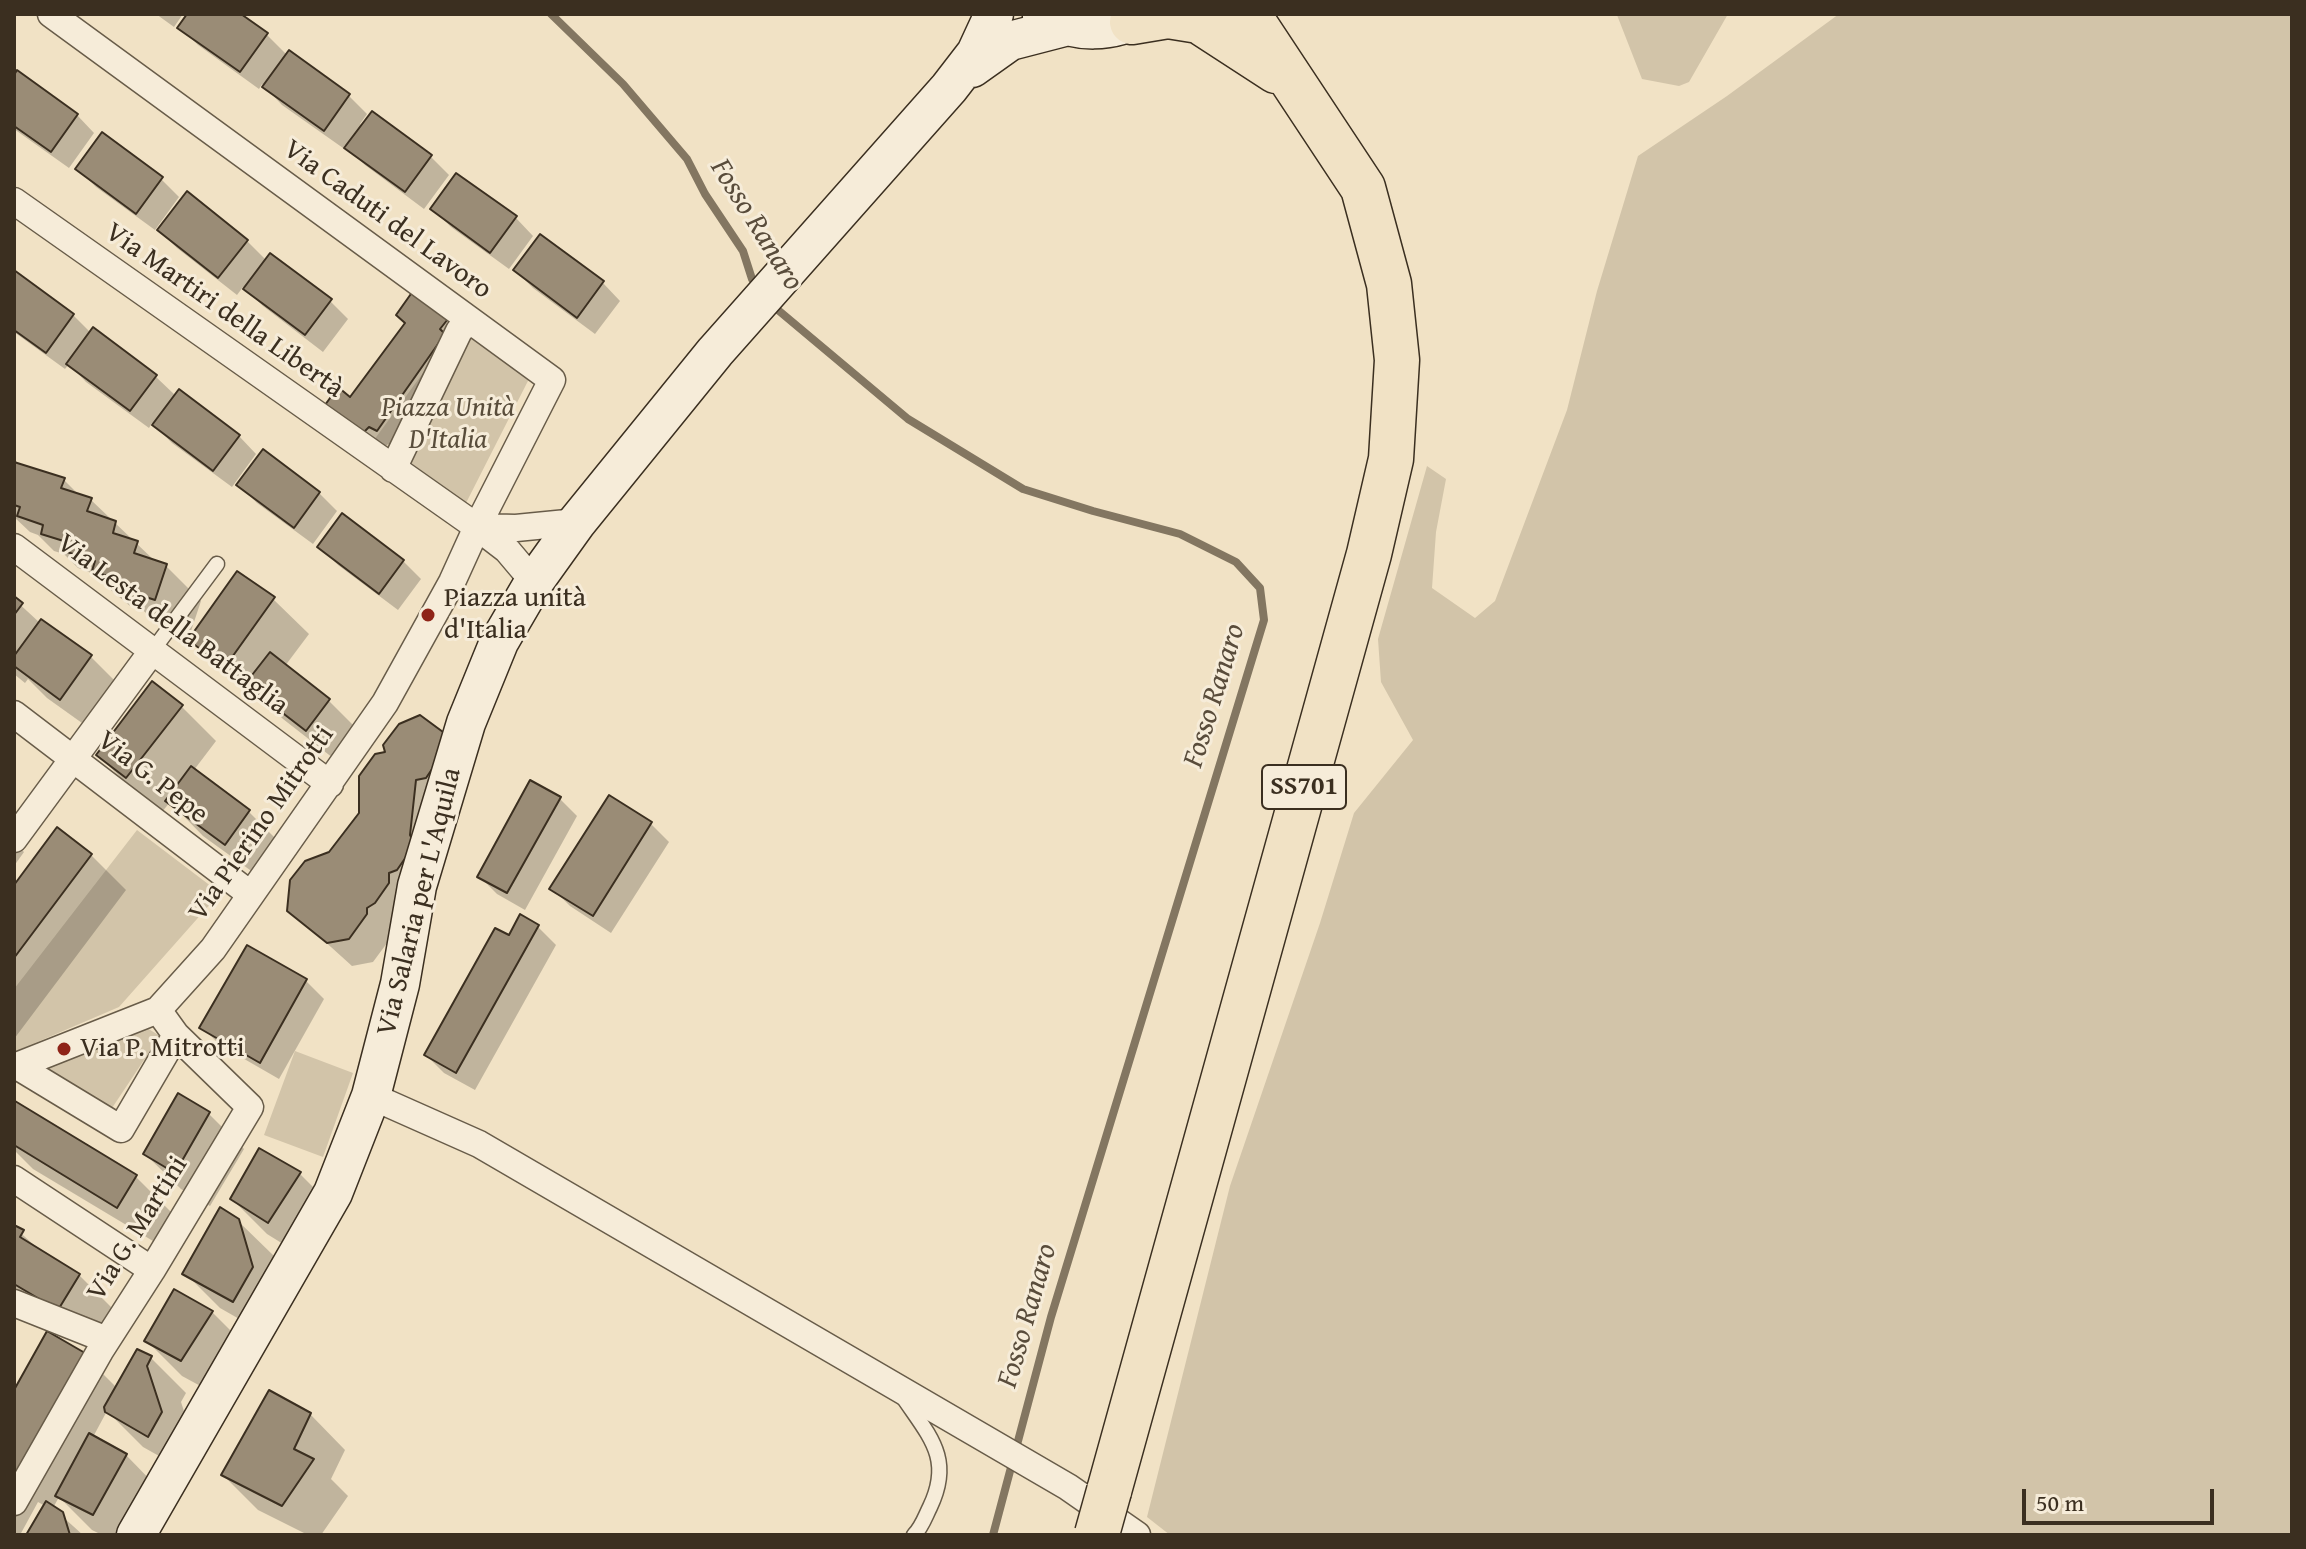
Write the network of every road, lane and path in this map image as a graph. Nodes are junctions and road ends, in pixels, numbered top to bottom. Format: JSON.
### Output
{"nodes":[{"id":1,"x":51,"y":14,"type":"edge"},
{"id":2,"x":994,"y":14,"type":"edge"},
{"id":3,"x":1248,"y":14,"type":"edge"},
{"id":4,"x":1138,"y":18,"type":"edge"},
{"id":5,"x":1050,"y":21,"type":"edge"},
{"id":6,"x":949,"y":88,"type":"junction"},
{"id":7,"x":1298,"y":92,"type":"junction"},
{"id":8,"x":14,"y":201,"type":"edge"},
{"id":9,"x":469,"y":320,"type":"junction"},
{"id":10,"x":393,"y":469,"type":"junction"},
{"id":11,"x":577,"y":522,"type":"junction"},
{"id":12,"x":477,"y":527,"type":"junction"},
{"id":13,"x":14,"y":547,"type":"edge"},
{"id":14,"x":217,"y":564,"type":"dead end"},
{"id":15,"x":534,"y":582,"type":"junction"},
{"id":16,"x":153,"y":650,"type":"junction"},
{"id":17,"x":14,"y":714,"type":"edge"},
{"id":18,"x":73,"y":757,"type":"junction"},
{"id":19,"x":330,"y":784,"type":"junction"},
{"id":20,"x":14,"y":839,"type":"edge"},
{"id":21,"x":250,"y":894,"type":"junction"},
{"id":22,"x":158,"y":1010,"type":"junction"},
{"id":23,"x":176,"y":1035,"type":"junction"},
{"id":24,"x":15,"y":1067,"type":"edge"},
{"id":25,"x":371,"y":1096,"type":"junction"},
{"id":26,"x":14,"y":1179,"type":"edge"},
{"id":27,"x":152,"y":1270,"type":"junction"},
{"id":28,"x":14,"y":1303,"type":"edge"},
{"id":29,"x":107,"y":1340,"type":"junction"},
{"id":30,"x":896,"y":1387,"type":"junction"},
{"id":31,"x":14,"y":1502,"type":"edge"},
{"id":32,"x":136,"y":1535,"type":"edge"},
{"id":33,"x":914,"y":1535,"type":"edge"},
{"id":34,"x":1097,"y":1535,"type":"edge"},
{"id":35,"x":1137,"y":1535,"type":"edge"}],
"edges":[{"from":1,"to":9,"type":"street","name":"Via Caduti del Lavoro"},
{"from":2,"to":6,"type":"main road","name":"Via Salaria per L'Aquila"},
{"from":3,"to":7,"type":"highway","number":"SS701"},
{"from":4,"to":5,"type":"main road","name":"Via Salaria per L'Aquila"},
{"from":4,"to":7,"type":"highway","number":"SS701"},
{"from":5,"to":6,"type":"main road","name":"Via Salaria per L'Aquila"},
{"from":6,"to":11,"type":"main road","name":"Via Salaria per L'Aquila"},
{"from":7,"to":34,"type":"highway","number":"SS701","bridge":true},
{"from":8,"to":10,"type":"street","name":"Via Martiri della Libertà"},
{"from":9,"to":10,"type":"street"},
{"from":9,"to":12,"type":"street","name":"Via Caduti del Lavoro"},
{"from":10,"to":12,"type":"street","name":"Via Martiri della Libertà"},
{"from":11,"to":12,"type":"street"},
{"from":11,"to":15,"type":"main road","name":"Via Salaria per L'Aquila"},
{"from":12,"to":15,"type":"street"},
{"from":12,"to":19,"type":"street","name":"Via Pierino Mitrotti"},
{"from":13,"to":16,"type":"street","name":"Via Lesta della Battaglia"},
{"from":14,"to":16,"type":"lane"},
{"from":15,"to":25,"type":"main road","name":"Via Salaria per L'Aquila"},
{"from":16,"to":18,"type":"street"},
{"from":16,"to":19,"type":"street","name":"Via Lesta della Battaglia"},
{"from":17,"to":18,"type":"street","name":"Via G. Pepe"},
{"from":18,"to":20,"type":"street"},
{"from":18,"to":21,"type":"street","name":"Via G. Pepe"},
{"from":19,"to":21,"type":"street","name":"Via Pierino Mitrotti"},
{"from":21,"to":22,"type":"street","name":"Via Pierino Mitrotti"},
{"from":22,"to":23,"type":"street","name":"Via G. Martini"},
{"from":22,"to":24,"type":"street","name":"Via Pierino Mitrotti"},
{"from":23,"to":24,"type":"street"},
{"from":23,"to":27,"type":"street","name":"Via G. Martini"},
{"from":25,"to":30,"type":"street"},
{"from":25,"to":32,"type":"main road","name":"Via Salaria per L'Aquila"},
{"from":26,"to":27,"type":"street"},
{"from":27,"to":29,"type":"street","name":"Via G. Martini"},
{"from":28,"to":29,"type":"street"},
{"from":29,"to":31,"type":"street","name":"Via G. Martini"},
{"from":30,"to":33,"type":"lane"},
{"from":30,"to":35,"type":"street"}]}
